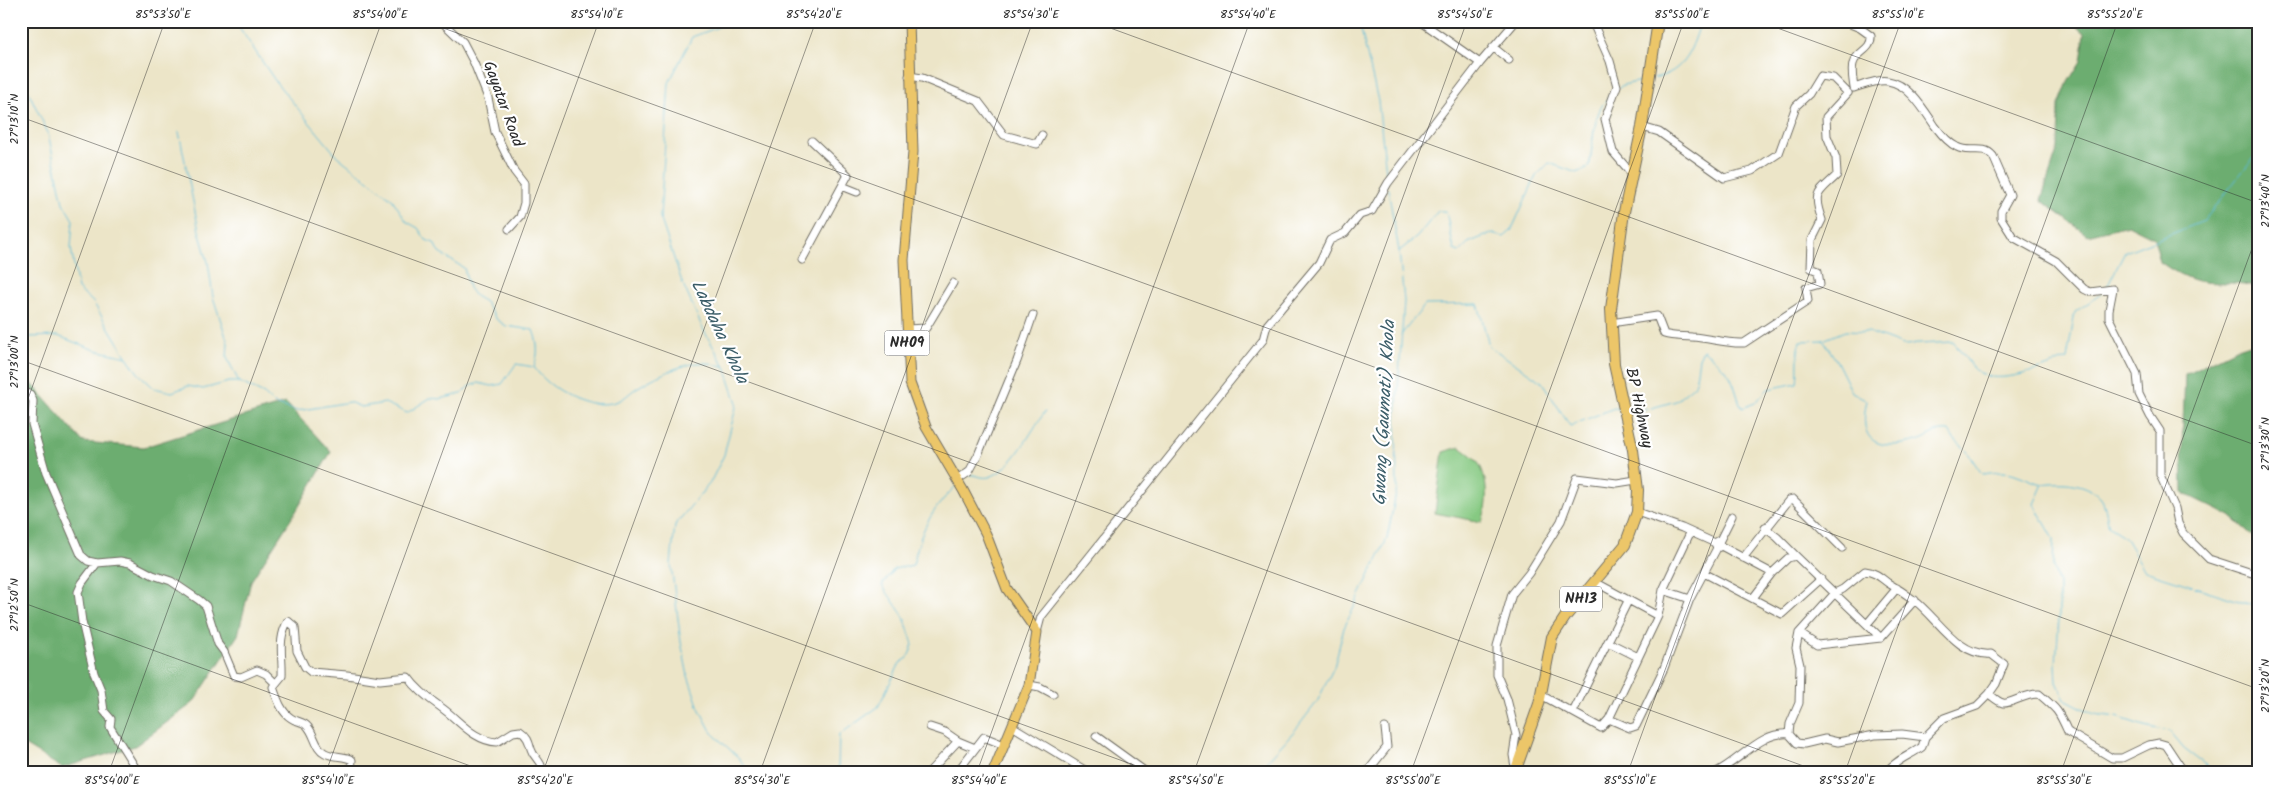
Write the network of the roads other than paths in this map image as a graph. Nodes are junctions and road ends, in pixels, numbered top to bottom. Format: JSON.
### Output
{"nodes":[{"id":1,"x":441,"y":21,"type":"edge"},
{"id":2,"x":909,"y":21,"type":"edge"},
{"id":3,"x":1420,"y":21,"type":"edge"},
{"id":4,"x":1516,"y":21,"type":"edge"},
{"id":5,"x":1592,"y":21,"type":"edge"},
{"id":6,"x":1658,"y":21,"type":"edge"},
{"id":7,"x":1843,"y":21,"type":"edge"},
{"id":8,"x":1493,"y":47,"type":"junction"},
{"id":9,"x":1509,"y":60,"type":"dead end"},
{"id":10,"x":1480,"y":63,"type":"junction"},
{"id":11,"x":909,"y":76,"type":"junction"},
{"id":12,"x":1851,"y":90,"type":"junction"},
{"id":13,"x":1642,"y":127,"type":"junction"},
{"id":14,"x":1042,"y":135,"type":"dead end"},
{"id":15,"x":812,"y":142,"type":"dead end"},
{"id":16,"x":1632,"y":174,"type":"junction"},
{"id":17,"x":842,"y":186,"type":"junction"},
{"id":18,"x":857,"y":192,"type":"dead end"},
{"id":19,"x":509,"y":230,"type":"dead end"},
{"id":20,"x":802,"y":260,"type":"dead end"},
{"id":21,"x":953,"y":283,"type":"dead end"},
{"id":22,"x":1033,"y":315,"type":"dead end"},
{"id":23,"x":1611,"y":323,"type":"junction"},
{"id":24,"x":907,"y":329,"type":"junction"},
{"id":25,"x":21,"y":391,"type":"edge"},
{"id":26,"x":956,"y":480,"type":"junction"},
{"id":27,"x":1636,"y":480,"type":"junction"},
{"id":28,"x":1637,"y":512,"type":"junction"},
{"id":29,"x":1732,"y":516,"type":"dead end"},
{"id":30,"x":1765,"y":528,"type":"junction"},
{"id":31,"x":1690,"y":532,"type":"junction"},
{"id":32,"x":1718,"y":545,"type":"junction"},
{"id":33,"x":1842,"y":548,"type":"dead end"},
{"id":34,"x":1796,"y":556,"type":"junction"},
{"id":35,"x":1743,"y":558,"type":"junction"},
{"id":36,"x":96,"y":563,"type":"junction"},
{"id":37,"x":1704,"y":573,"type":"junction"},
{"id":38,"x":1772,"y":573,"type":"junction"},
{"id":39,"x":2258,"y":575,"type":"edge"},
{"id":40,"x":1821,"y":579,"type":"junction"},
{"id":41,"x":1595,"y":582,"type":"junction"},
{"id":42,"x":1897,"y":588,"type":"junction"},
{"id":43,"x":1663,"y":590,"type":"junction"},
{"id":44,"x":1835,"y":592,"type":"junction"},
{"id":45,"x":1753,"y":598,"type":"junction"},
{"id":46,"x":1690,"y":599,"type":"junction"},
{"id":47,"x":1915,"y":600,"type":"junction"},
{"id":48,"x":1628,"y":601,"type":"junction"},
{"id":49,"x":1658,"y":616,"type":"junction"},
{"id":50,"x":1867,"y":624,"type":"junction"},
{"id":51,"x":1037,"y":632,"type":"junction"},
{"id":52,"x":1799,"y":633,"type":"junction"},
{"id":53,"x":1881,"y":638,"type":"junction"},
{"id":54,"x":1608,"y":642,"type":"junction"},
{"id":55,"x":1638,"y":657,"type":"junction"},
{"id":56,"x":275,"y":683,"type":"junction"},
{"id":57,"x":1029,"y":685,"type":"junction"},
{"id":58,"x":1053,"y":694,"type":"dead end"},
{"id":59,"x":1989,"y":694,"type":"junction"},
{"id":60,"x":1541,"y":695,"type":"junction"},
{"id":61,"x":1573,"y":712,"type":"junction"},
{"id":62,"x":1609,"y":719,"type":"junction"},
{"id":63,"x":1012,"y":726,"type":"junction"},
{"id":64,"x":930,"y":727,"type":"dead end"},
{"id":65,"x":1385,"y":728,"type":"dead end"},
{"id":66,"x":1789,"y":734,"type":"junction"},
{"id":67,"x":1096,"y":736,"type":"dead end"},
{"id":68,"x":1925,"y":737,"type":"junction"},
{"id":69,"x":958,"y":741,"type":"junction"},
{"id":70,"x":1004,"y":745,"type":"junction"},
{"id":71,"x":975,"y":748,"type":"junction"},
{"id":72,"x":1515,"y":771,"type":"edge"},
{"id":73,"x":106,"y":772,"type":"edge"},
{"id":74,"x":122,"y":772,"type":"edge"},
{"id":75,"x":138,"y":772,"type":"edge"},
{"id":76,"x":351,"y":772,"type":"edge"},
{"id":77,"x":543,"y":772,"type":"edge"},
{"id":78,"x":929,"y":772,"type":"edge"},
{"id":79,"x":958,"y":772,"type":"edge"},
{"id":80,"x":993,"y":772,"type":"edge"},
{"id":81,"x":1088,"y":772,"type":"edge"},
{"id":82,"x":1146,"y":772,"type":"edge"},
{"id":83,"x":1367,"y":772,"type":"edge"},
{"id":84,"x":1716,"y":772,"type":"edge"},
{"id":85,"x":1886,"y":772,"type":"edge"},
{"id":86,"x":2184,"y":772,"type":"edge"}],
"edges":[{"from":1,"to":19,"type":"street","name":"Gayatar Road"},
{"from":2,"to":11,"type":"main road","number":"NH09"},
{"from":3,"to":10,"type":"street"},
{"from":4,"to":8,"type":"street"},
{"from":5,"to":16,"type":"street"},
{"from":6,"to":13,"type":"highway","name":"BP Highway","number":"NH13"},
{"from":7,"to":12,"type":"street"},
{"from":8,"to":9,"type":"street"},
{"from":8,"to":10,"type":"street"},
{"from":10,"to":51,"type":"street"},
{"from":11,"to":14,"type":"street"},
{"from":11,"to":24,"type":"main road","number":"NH09"},
{"from":12,"to":13,"type":"street"},
{"from":12,"to":23,"type":"street"},
{"from":12,"to":39,"type":"street"},
{"from":13,"to":16,"type":"highway","name":"BP Highway","number":"NH13"},
{"from":15,"to":17,"type":"street"},
{"from":16,"to":23,"type":"highway","name":"BP Highway","number":"NH13"},
{"from":17,"to":18,"type":"street"},
{"from":17,"to":20,"type":"street"},
{"from":21,"to":24,"type":"street"},
{"from":22,"to":26,"type":"street"},
{"from":23,"to":27,"type":"highway","name":"BP Highway","number":"NH13"},
{"from":24,"to":26,"type":"main road","number":"NH09"},
{"from":25,"to":36,"type":"street"},
{"from":26,"to":51,"type":"main road","number":"NH09"},
{"from":27,"to":28,"type":"highway","name":"BP Highway","number":"NH13"},
{"from":27,"to":72,"type":"street"},
{"from":28,"to":31,"type":"street"},
{"from":28,"to":41,"type":"highway","name":"BP Highway","number":"NH13"},
{"from":29,"to":32,"type":"street"},
{"from":30,"to":33,"type":"street"},
{"from":30,"to":34,"type":"street"},
{"from":30,"to":35,"type":"street"},
{"from":31,"to":32,"type":"street"},
{"from":31,"to":43,"type":"street"},
{"from":32,"to":35,"type":"street"},
{"from":32,"to":37,"type":"street"},
{"from":34,"to":38,"type":"street"},
{"from":34,"to":40,"type":"street"},
{"from":35,"to":38,"type":"street"},
{"from":36,"to":56,"type":"street"},
{"from":36,"to":75,"type":"street"},
{"from":37,"to":45,"type":"street"},
{"from":37,"to":46,"type":"street"},
{"from":38,"to":45,"type":"street"},
{"from":40,"to":44,"type":"street"},
{"from":40,"to":45,"type":"street"},
{"from":41,"to":48,"type":"street"},
{"from":41,"to":60,"type":"highway","name":"BP Highway","number":"NH13"},
{"from":42,"to":44,"type":"street"},
{"from":42,"to":47,"type":"street"},
{"from":42,"to":50,"type":"street"},
{"from":43,"to":46,"type":"street"},
{"from":43,"to":49,"type":"street"},
{"from":44,"to":50,"type":"street"},
{"from":44,"to":52,"type":"street"},
{"from":46,"to":62,"type":"street"},
{"from":47,"to":53,"type":"street"},
{"from":47,"to":59,"type":"street"},
{"from":48,"to":49,"type":"street"},
{"from":48,"to":54,"type":"street"},
{"from":49,"to":55,"type":"street"},
{"from":50,"to":53,"type":"street"},
{"from":51,"to":57,"type":"main road"},
{"from":52,"to":53,"type":"street"},
{"from":52,"to":66,"type":"street"},
{"from":54,"to":55,"type":"street"},
{"from":54,"to":61,"type":"street"},
{"from":55,"to":62,"type":"street"},
{"from":56,"to":76,"type":"street"},
{"from":56,"to":77,"type":"street"},
{"from":57,"to":58,"type":"street"},
{"from":57,"to":63,"type":"main road"},
{"from":59,"to":68,"type":"street"},
{"from":59,"to":86,"type":"street"},
{"from":60,"to":61,"type":"street"},
{"from":60,"to":72,"type":"highway","name":"BP Highway","number":"NH13"},
{"from":61,"to":62,"type":"street"},
{"from":63,"to":70,"type":"main road"},
{"from":63,"to":81,"type":"street"},
{"from":64,"to":69,"type":"street"},
{"from":65,"to":83,"type":"street"},
{"from":66,"to":68,"type":"street"},
{"from":66,"to":84,"type":"street"},
{"from":67,"to":82,"type":"street"},
{"from":68,"to":85,"type":"street"},
{"from":69,"to":71,"type":"street"},
{"from":69,"to":78,"type":"street"},
{"from":70,"to":71,"type":"street"},
{"from":70,"to":80,"type":"main road"},
{"from":71,"to":79,"type":"street"},
{"from":73,"to":74,"type":"street"}]}
